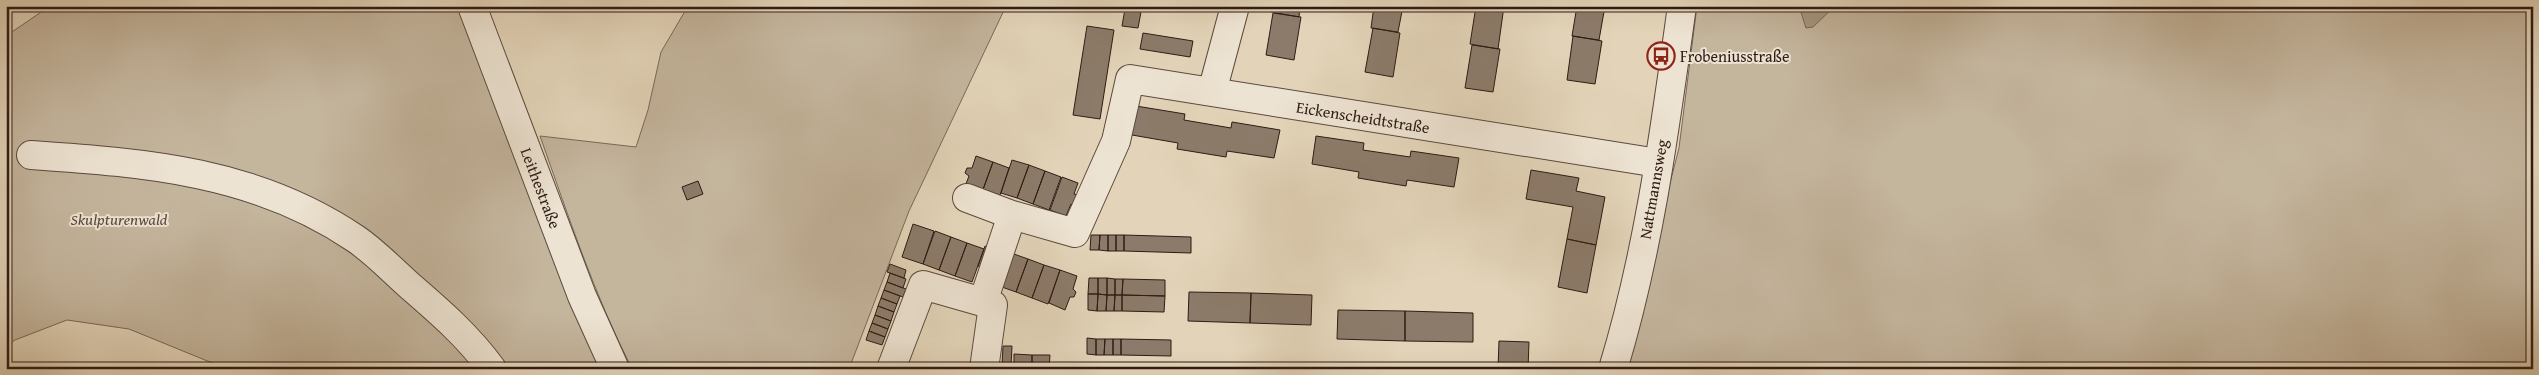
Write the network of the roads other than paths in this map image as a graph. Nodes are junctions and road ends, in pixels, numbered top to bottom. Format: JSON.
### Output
{"nodes":[{"id":1,"x":472,"y":6,"type":"edge"},
{"id":2,"x":1235,"y":6,"type":"edge"},
{"id":3,"x":1682,"y":6,"type":"edge"},
{"id":4,"x":1212,"y":92,"type":"junction"},
{"id":5,"x":31,"y":155,"type":"dead end"},
{"id":6,"x":1658,"y":163,"type":"junction"},
{"id":7,"x":966,"y":198,"type":"dead end"},
{"id":8,"x":1012,"y":215,"type":"junction"},
{"id":9,"x":983,"y":302,"type":"junction"},
{"id":10,"x":492,"y":369,"type":"edge"},
{"id":11,"x":615,"y":369,"type":"edge"},
{"id":12,"x":891,"y":369,"type":"edge"},
{"id":13,"x":984,"y":369,"type":"edge"},
{"id":14,"x":1613,"y":369,"type":"edge"}],
"edges":[{"from":1,"to":11,"type":"street","name":"Leithestraße"},
{"from":2,"to":4,"type":"street"},
{"from":3,"to":6,"type":"street","name":"Nattmannsweg"},
{"from":4,"to":6,"type":"street","name":"Eickenscheidtstraße"},
{"from":4,"to":8,"type":"street","name":"Eickenscheidtstraße"},
{"from":5,"to":10,"type":"street"},
{"from":6,"to":14,"type":"street","name":"Nattmannsweg"},
{"from":7,"to":8,"type":"street"},
{"from":8,"to":9,"type":"street"},
{"from":9,"to":12,"type":"street"},
{"from":9,"to":13,"type":"street"}]}
